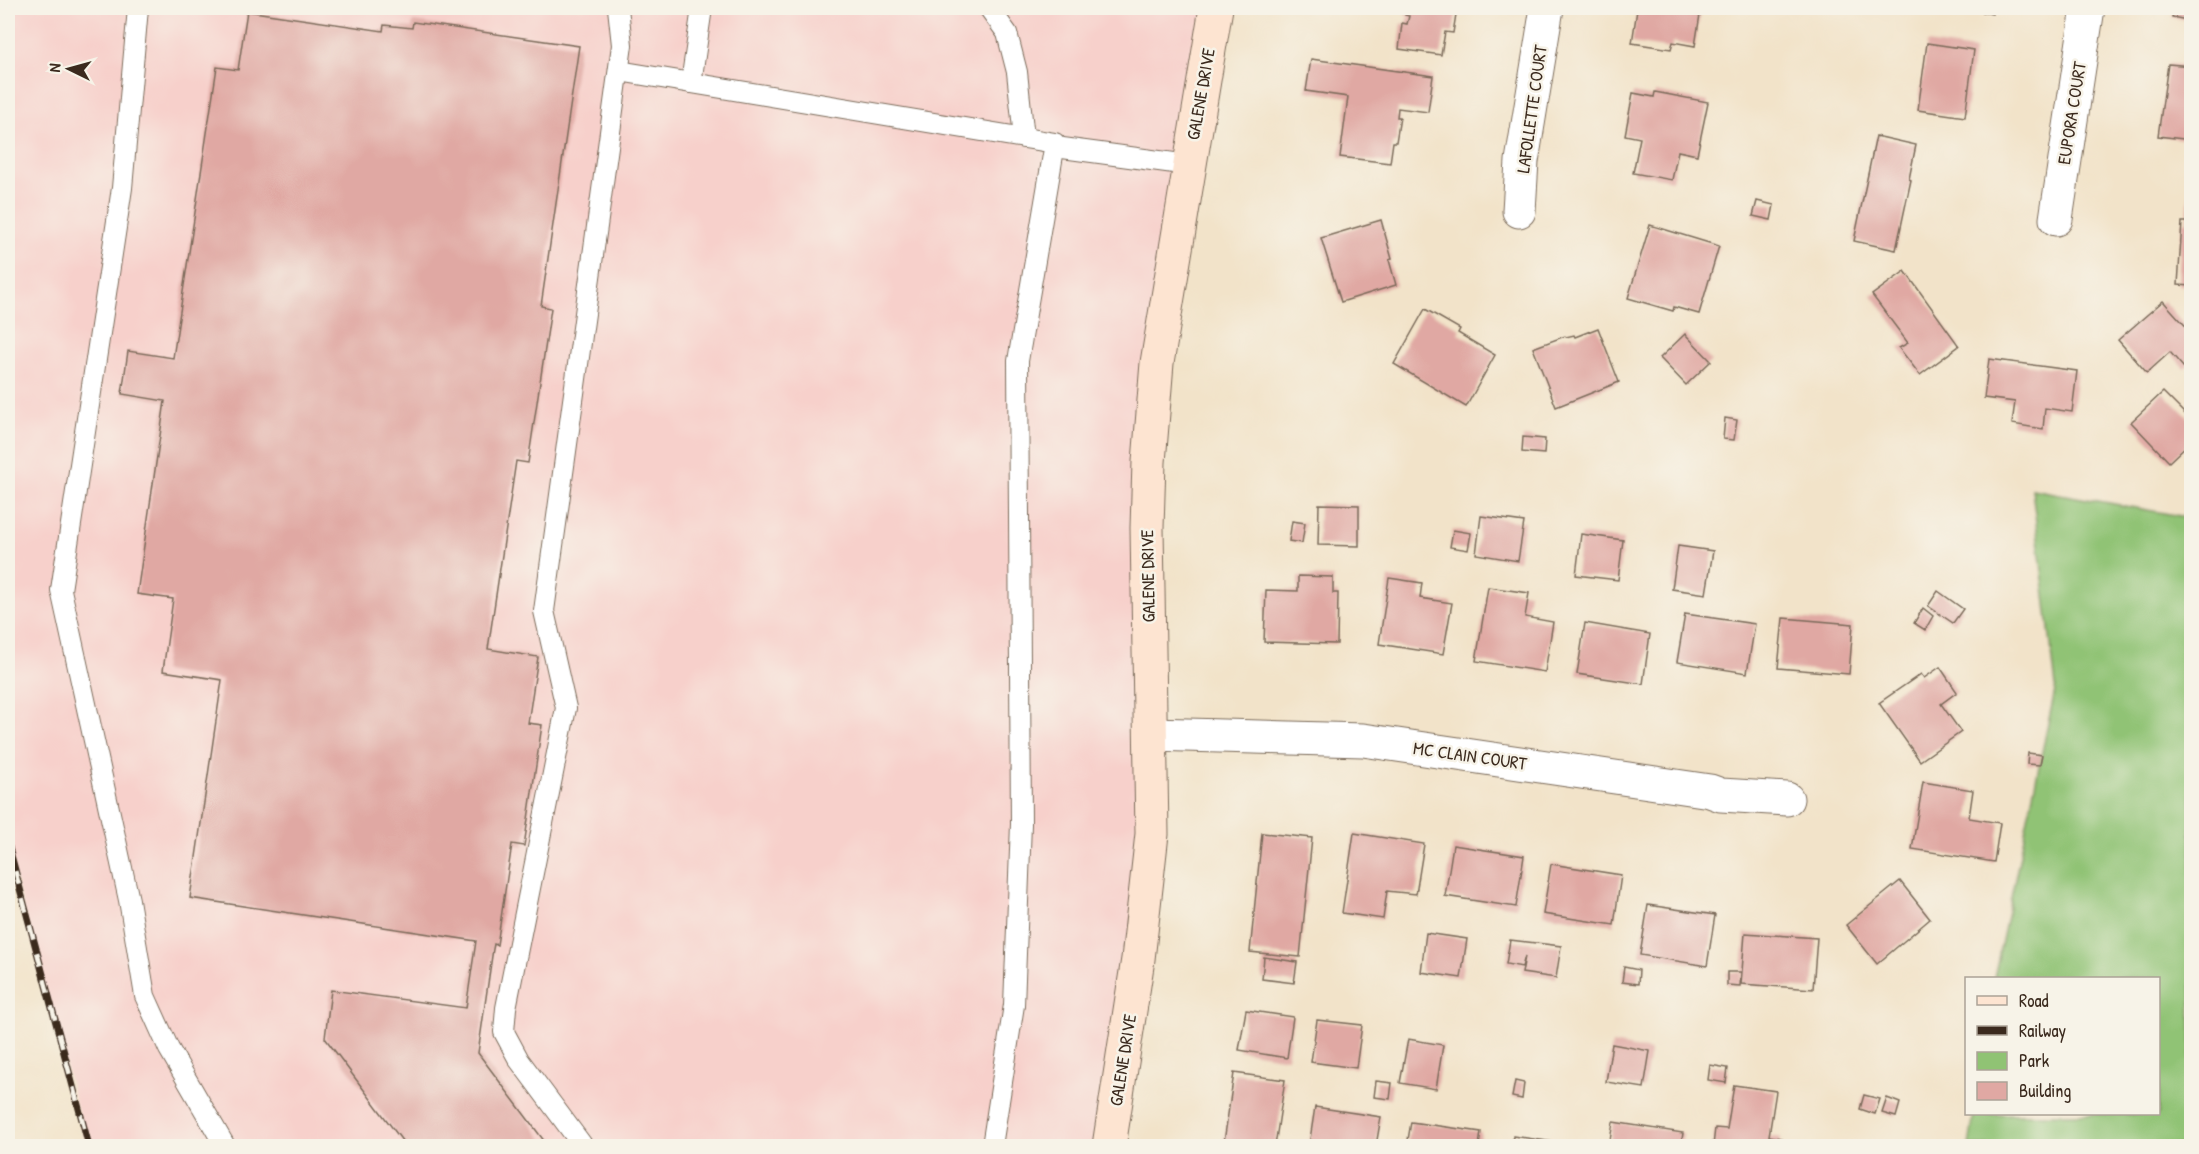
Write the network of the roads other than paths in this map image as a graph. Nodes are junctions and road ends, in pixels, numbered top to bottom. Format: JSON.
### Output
{"nodes":[{"id":1,"x":138,"y":8,"type":"edge"},
{"id":2,"x":618,"y":8,"type":"edge"},
{"id":3,"x":702,"y":8,"type":"edge"},
{"id":4,"x":988,"y":8,"type":"edge"},
{"id":5,"x":1215,"y":8,"type":"edge"},
{"id":6,"x":1547,"y":8,"type":"edge"},
{"id":7,"x":2088,"y":8,"type":"edge"},
{"id":8,"x":619,"y":71,"type":"junction"},
{"id":9,"x":691,"y":83,"type":"junction"},
{"id":10,"x":1024,"y":138,"type":"junction"},
{"id":11,"x":1055,"y":147,"type":"junction"},
{"id":12,"x":1189,"y":165,"type":"junction"},
{"id":13,"x":1519,"y":211,"type":"dead end"},
{"id":14,"x":2056,"y":219,"type":"dead end"},
{"id":15,"x":1151,"y":734,"type":"junction"},
{"id":16,"x":1787,"y":800,"type":"dead end"},
{"id":17,"x":225,"y":1146,"type":"edge"},
{"id":18,"x":583,"y":1146,"type":"edge"},
{"id":19,"x":992,"y":1146,"type":"edge"},
{"id":20,"x":1109,"y":1146,"type":"edge"}],
"edges":[{"from":1,"to":17,"type":"lane"},
{"from":2,"to":8,"type":"lane"},
{"from":3,"to":9,"type":"lane"},
{"from":4,"to":10,"type":"lane"},
{"from":5,"to":12,"type":"street","name":"GALENE DRIVE"},
{"from":6,"to":13,"type":"street","name":"LAFOLLETTE COURT"},
{"from":7,"to":14,"type":"street","name":"EUPORA COURT"},
{"from":8,"to":9,"type":"lane"},
{"from":8,"to":18,"type":"lane"},
{"from":9,"to":10,"type":"lane"},
{"from":10,"to":11,"type":"lane"},
{"from":11,"to":12,"type":"lane"},
{"from":11,"to":19,"type":"lane"},
{"from":12,"to":15,"type":"street","name":"GALENE DRIVE"},
{"from":15,"to":16,"type":"street","name":"MC CLAIN COURT"},
{"from":15,"to":20,"type":"street","name":"GALENE DRIVE"}]}
